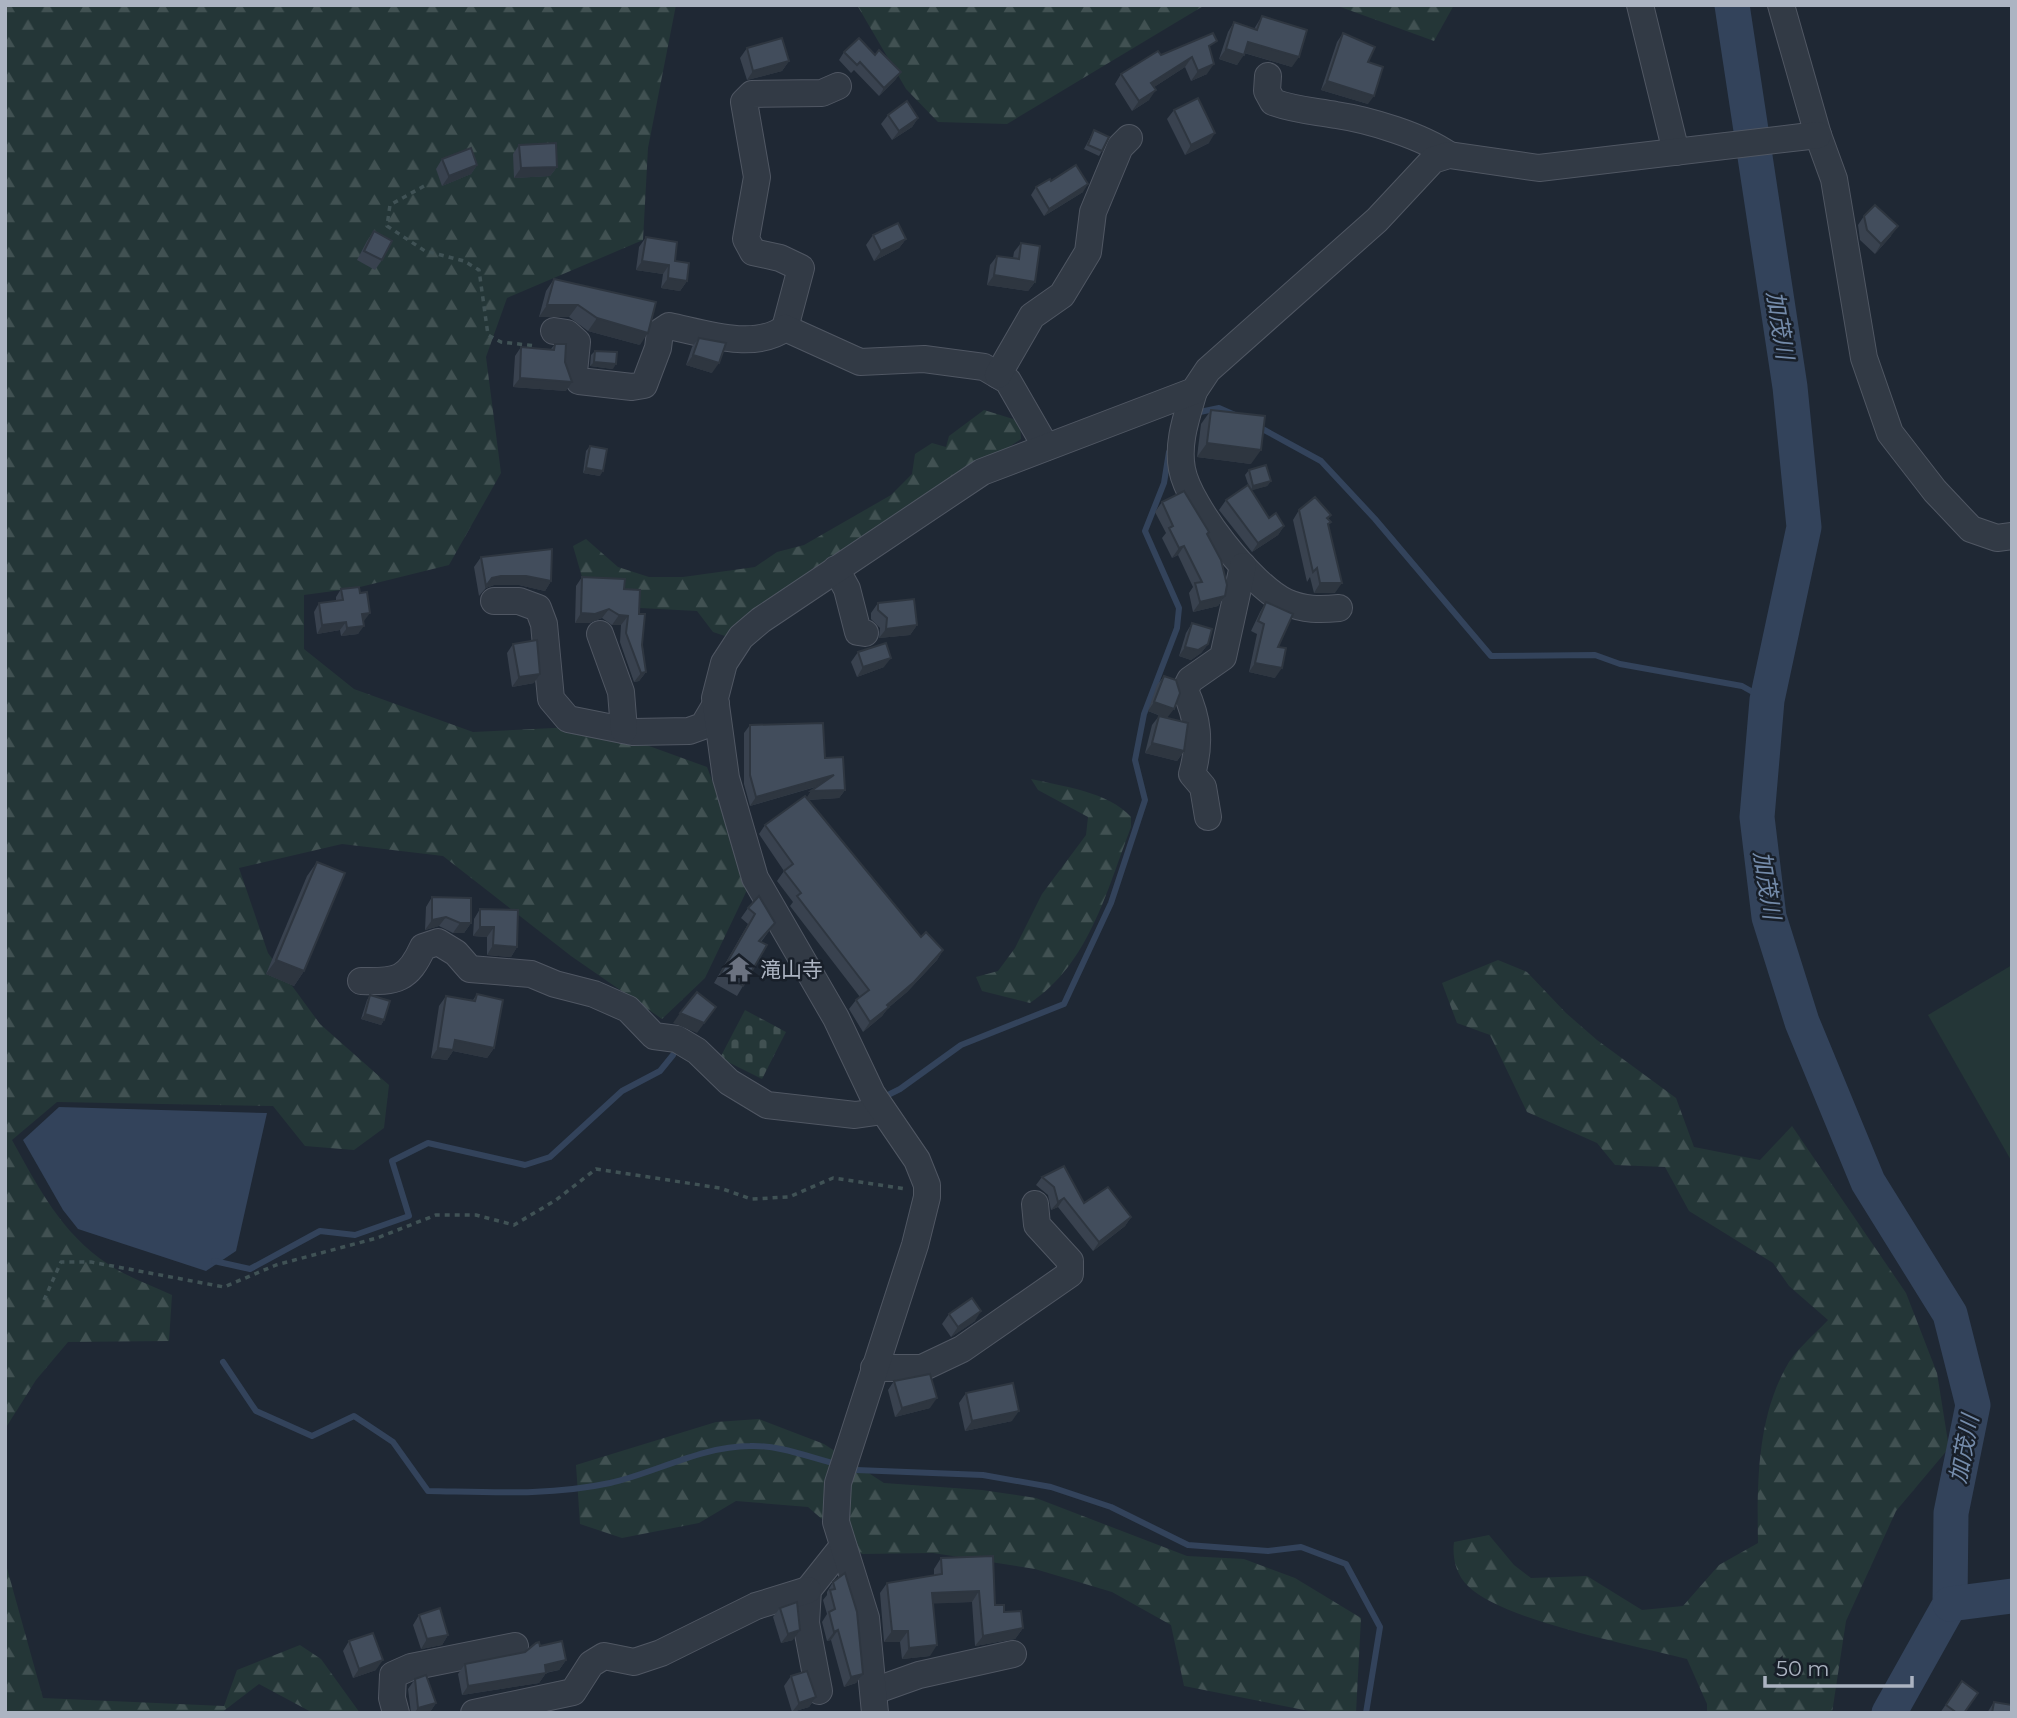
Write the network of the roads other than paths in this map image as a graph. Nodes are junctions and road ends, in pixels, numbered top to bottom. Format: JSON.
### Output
{"nodes":[{"id":1,"x":1640,"y":5,"type":"edge"},
{"id":2,"x":1781,"y":5,"type":"edge"},
{"id":3,"x":1268,"y":76,"type":"dead end"},
{"id":4,"x":838,"y":86,"type":"dead end"},
{"id":5,"x":1818,"y":135,"type":"junction"},
{"id":6,"x":1129,"y":138,"type":"dead end"},
{"id":7,"x":1676,"y":152,"type":"junction"},
{"id":8,"x":1449,"y":155,"type":"junction"},
{"id":9,"x":785,"y":328,"type":"junction"},
{"id":10,"x":546,"y":339,"type":"road end"},
{"id":11,"x":998,"y":375,"type":"junction"},
{"id":12,"x":1194,"y":391,"type":"junction"},
{"id":13,"x":1046,"y":447,"type":"junction"},
{"id":14,"x":2012,"y":536,"type":"edge"},
{"id":15,"x":1243,"y":566,"type":"junction"},
{"id":16,"x":836,"y":569,"type":"junction"},
{"id":17,"x":494,"y":601,"type":"dead end"},
{"id":18,"x":1339,"y":608,"type":"dead end"},
{"id":19,"x":865,"y":633,"type":"dead end"},
{"id":20,"x":600,"y":634,"type":"dead end"},
{"id":21,"x":716,"y":704,"type":"junction"},
{"id":22,"x":624,"y":730,"type":"junction"},
{"id":23,"x":1208,"y":817,"type":"dead end"},
{"id":24,"x":362,"y":981,"type":"dead end"},
{"id":25,"x":878,"y":1104,"type":"junction"},
{"id":26,"x":1035,"y":1204,"type":"dead end"},
{"id":27,"x":874,"y":1368,"type":"junction"},
{"id":28,"x":843,"y":1546,"type":"junction"},
{"id":29,"x":808,"y":1590,"type":"junction"},
{"id":30,"x":515,"y":1646,"type":"dead end"},
{"id":31,"x":1013,"y":1654,"type":"dead end"},
{"id":32,"x":819,"y":1691,"type":"dead end"},
{"id":33,"x":874,"y":1702,"type":"edge"},
{"id":34,"x":396,"y":1713,"type":"edge"},
{"id":35,"x":474,"y":1713,"type":"edge"}],
"edges":[{"from":1,"to":7,"type":"street"},
{"from":2,"to":5,"type":"street"},
{"from":3,"to":8,"type":"street"},
{"from":4,"to":9,"type":"street"},
{"from":5,"to":7,"type":"street"},
{"from":5,"to":14,"type":"street"},
{"from":6,"to":11,"type":"street"},
{"from":7,"to":8,"type":"street"},
{"from":8,"to":12,"type":"street"},
{"from":9,"to":10,"type":"street"},
{"from":9,"to":11,"type":"street"},
{"from":11,"to":13,"type":"street"},
{"from":12,"to":13,"type":"street"},
{"from":12,"to":15,"type":"street"},
{"from":13,"to":16,"type":"street"},
{"from":15,"to":18,"type":"street"},
{"from":15,"to":23,"type":"street"},
{"from":16,"to":19,"type":"street"},
{"from":16,"to":21,"type":"street"},
{"from":17,"to":22,"type":"street"},
{"from":20,"to":22,"type":"street"},
{"from":21,"to":22,"type":"street"},
{"from":21,"to":25,"type":"street"},
{"from":24,"to":25,"type":"street"},
{"from":25,"to":27,"type":"street"},
{"from":26,"to":27,"type":"street"},
{"from":27,"to":28,"type":"street"},
{"from":28,"to":29,"type":"street"},
{"from":28,"to":33,"type":"street"},
{"from":29,"to":32,"type":"street"},
{"from":29,"to":35,"type":"street"},
{"from":30,"to":34,"type":"street"},
{"from":31,"to":33,"type":"street"}]}
